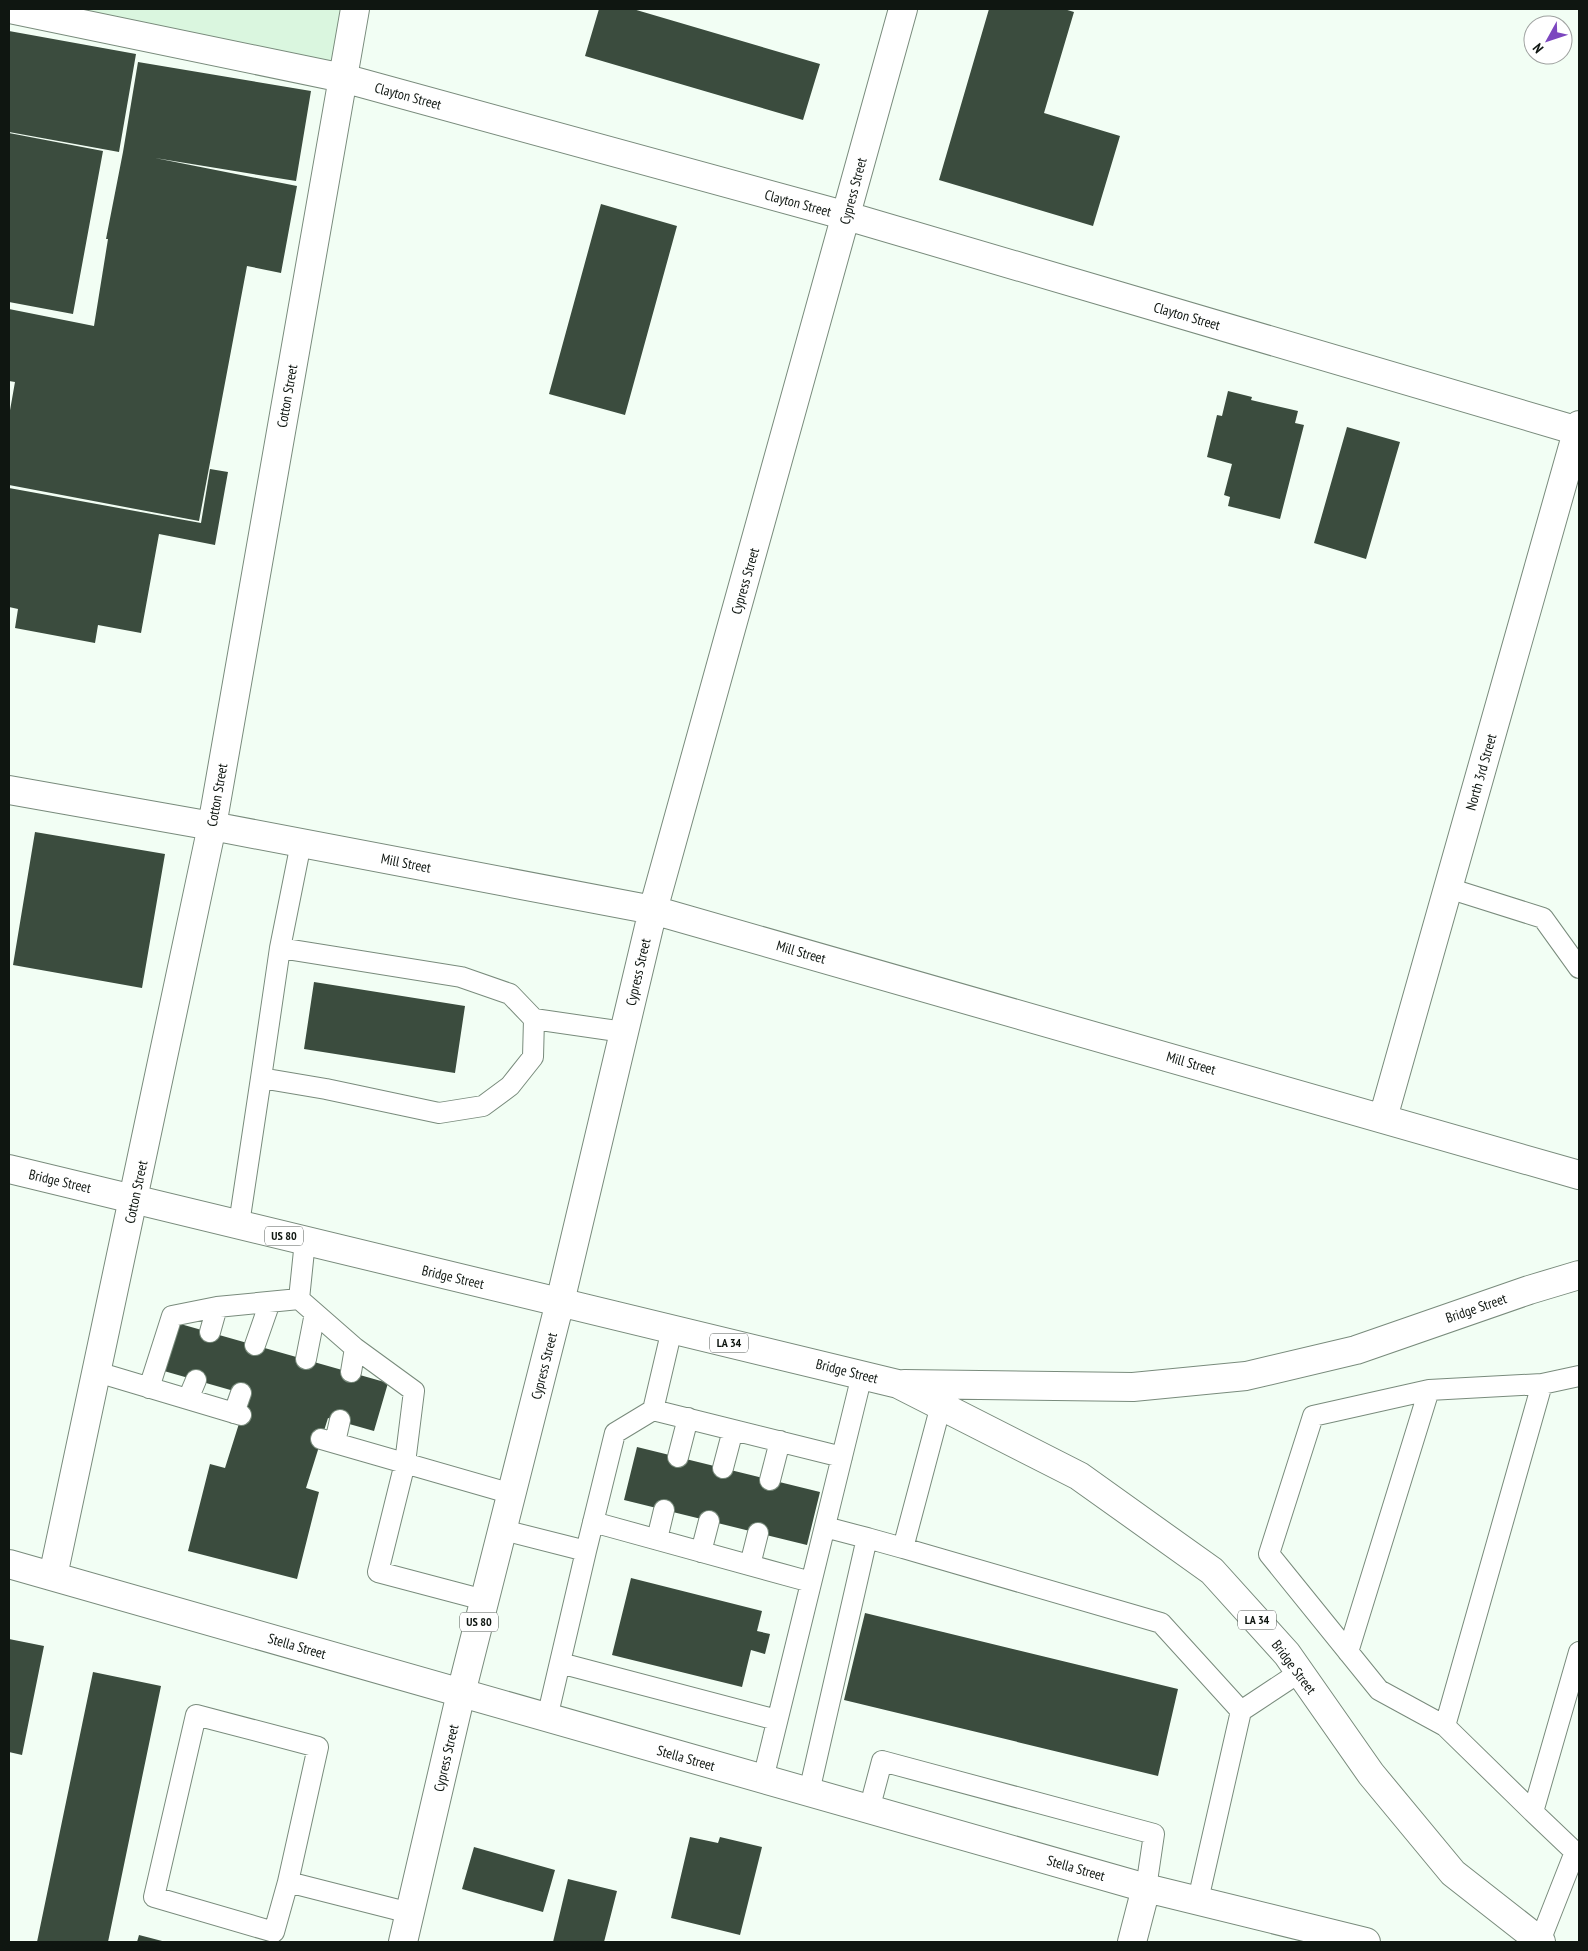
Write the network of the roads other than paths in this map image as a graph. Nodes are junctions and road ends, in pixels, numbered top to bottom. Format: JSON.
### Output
{"nodes":[{"id":1,"x":10,"y":9,"type":"edge"},
{"id":2,"x":355,"y":9,"type":"edge"},
{"id":3,"x":903,"y":9,"type":"edge"},
{"id":4,"x":343,"y":78,"type":"junction"},
{"id":5,"x":846,"y":216,"type":"junction"},
{"id":6,"x":1578,"y":428,"type":"edge"},
{"id":7,"x":9,"y":790,"type":"edge"},
{"id":8,"x":212,"y":826,"type":"junction"},
{"id":9,"x":301,"y":843,"type":"junction"},
{"id":10,"x":1448,"y":888,"type":"junction"},
{"id":11,"x":653,"y":910,"type":"junction"},
{"id":12,"x":280,"y":948,"type":"junction"},
{"id":13,"x":1579,"y":968,"type":"edge"},
{"id":14,"x":534,"y":1019,"type":"junction"},
{"id":15,"x":624,"y":1032,"type":"junction"},
{"id":16,"x":261,"y":1078,"type":"junction"},
{"id":17,"x":1383,"y":1118,"type":"junction"},
{"id":18,"x":9,"y":1169,"type":"edge"},
{"id":19,"x":1579,"y":1175,"type":"edge"},
{"id":20,"x":134,"y":1199,"type":"junction"},
{"id":21,"x":239,"y":1224,"type":"junction"},
{"id":22,"x":305,"y":1241,"type":"junction"},
{"id":23,"x":1579,"y":1275,"type":"edge"},
{"id":24,"x":299,"y":1298,"type":"junction"},
{"id":25,"x":270,"y":1302,"type":"junction"},
{"id":26,"x":560,"y":1302,"type":"junction"},
{"id":27,"x":217,"y":1308,"type":"junction"},
{"id":28,"x":315,"y":1313,"type":"junction"},
{"id":29,"x":672,"y":1329,"type":"junction"},
{"id":30,"x":210,"y":1332,"type":"dead end"},
{"id":31,"x":255,"y":1345,"type":"dead end"},
{"id":32,"x":355,"y":1348,"type":"junction"},
{"id":33,"x":306,"y":1359,"type":"dead end"},
{"id":34,"x":97,"y":1372,"type":"junction"},
{"id":35,"x":351,"y":1372,"type":"dead end"},
{"id":36,"x":862,"y":1375,"type":"junction"},
{"id":37,"x":1579,"y":1376,"type":"edge"},
{"id":38,"x":196,"y":1380,"type":"dead end"},
{"id":39,"x":898,"y":1384,"type":"junction"},
{"id":40,"x":1542,"y":1384,"type":"junction"},
{"id":41,"x":149,"y":1388,"type":"junction"},
{"id":42,"x":1429,"y":1390,"type":"junction"},
{"id":43,"x":241,"y":1393,"type":"dead end"},
{"id":44,"x":188,"y":1399,"type":"junction"},
{"id":45,"x":941,"y":1405,"type":"junction"},
{"id":46,"x":653,"y":1410,"type":"junction"},
{"id":47,"x":688,"y":1418,"type":"junction"},
{"id":48,"x":340,"y":1420,"type":"dead end"},
{"id":49,"x":733,"y":1430,"type":"junction"},
{"id":50,"x":780,"y":1441,"type":"junction"},
{"id":51,"x":842,"y":1456,"type":"junction"},
{"id":52,"x":678,"y":1457,"type":"dead end"},
{"id":53,"x":405,"y":1463,"type":"junction"},
{"id":54,"x":723,"y":1468,"type":"dead end"},
{"id":55,"x":770,"y":1480,"type":"dead end"},
{"id":56,"x":512,"y":1494,"type":"junction"},
{"id":57,"x":664,"y":1510,"type":"dead end"},
{"id":58,"x":710,"y":1521,"type":"dead end"},
{"id":59,"x":593,"y":1522,"type":"junction"},
{"id":60,"x":825,"y":1527,"type":"junction"},
{"id":61,"x":502,"y":1530,"type":"junction"},
{"id":62,"x":758,"y":1533,"type":"dead end"},
{"id":63,"x":867,"y":1538,"type":"junction"},
{"id":64,"x":657,"y":1539,"type":"junction"},
{"id":65,"x":903,"y":1548,"type":"junction"},
{"id":66,"x":586,"y":1551,"type":"junction"},
{"id":67,"x":701,"y":1552,"type":"junction"},
{"id":68,"x":9,"y":1564,"type":"edge"},
{"id":69,"x":750,"y":1565,"type":"junction"},
{"id":70,"x":53,"y":1576,"type":"junction"},
{"id":71,"x":811,"y":1582,"type":"junction"},
{"id":72,"x":484,"y":1600,"type":"junction"},
{"id":73,"x":1348,"y":1652,"type":"junction"},
{"id":74,"x":1579,"y":1652,"type":"edge"},
{"id":75,"x":560,"y":1663,"type":"junction"},
{"id":76,"x":1300,"y":1672,"type":"junction"},
{"id":77,"x":461,"y":1693,"type":"junction"},
{"id":78,"x":1241,"y":1711,"type":"junction"},
{"id":79,"x":547,"y":1718,"type":"junction"},
{"id":80,"x":777,"y":1720,"type":"junction"},
{"id":81,"x":1445,"y":1726,"type":"junction"},
{"id":82,"x":763,"y":1779,"type":"junction"},
{"id":83,"x":809,"y":1792,"type":"junction"},
{"id":84,"x":869,"y":1810,"type":"junction"},
{"id":85,"x":1533,"y":1812,"type":"junction"},
{"id":86,"x":1577,"y":1852,"type":"edge"},
{"id":87,"x":288,"y":1882,"type":"junction"},
{"id":88,"x":1146,"y":1888,"type":"junction"},
{"id":89,"x":1198,"y":1900,"type":"junction"},
{"id":90,"x":410,"y":1913,"type":"junction"},
{"id":91,"x":278,"y":1937,"type":"edge"},
{"id":92,"x":403,"y":1942,"type":"edge"},
{"id":93,"x":1132,"y":1942,"type":"edge"},
{"id":94,"x":1366,"y":1942,"type":"edge"},
{"id":95,"x":1541,"y":1942,"type":"edge"}],
"edges":[{"from":1,"to":4,"type":"street","name":"Clayton Street"},
{"from":2,"to":4,"type":"street","name":"Cotton Street"},
{"from":3,"to":5,"type":"street","name":"Cypress Street"},
{"from":4,"to":5,"type":"street","name":"Clayton Street"},
{"from":4,"to":8,"type":"street","name":"Cotton Street"},
{"from":5,"to":6,"type":"street","name":"Clayton Street"},
{"from":5,"to":11,"type":"street","name":"Cypress Street"},
{"from":6,"to":10,"type":"street","name":"North 3rd Street"},
{"from":7,"to":8,"type":"street","name":"Mill Street"},
{"from":8,"to":9,"type":"street","name":"Mill Street"},
{"from":8,"to":20,"type":"street","name":"Cotton Street"},
{"from":9,"to":11,"type":"street","name":"Mill Street"},
{"from":9,"to":12,"type":"lane"},
{"from":10,"to":13,"type":"lane"},
{"from":10,"to":17,"type":"street","name":"North 3rd Street"},
{"from":11,"to":15,"type":"street","name":"Cypress Street"},
{"from":11,"to":17,"type":"street","name":"Mill Street"},
{"from":12,"to":14,"type":"lane"},
{"from":12,"to":16,"type":"lane"},
{"from":14,"to":15,"type":"lane"},
{"from":14,"to":16,"type":"lane"},
{"from":15,"to":26,"type":"street","name":"Cypress Street"},
{"from":16,"to":21,"type":"lane"},
{"from":17,"to":19,"type":"street","name":"Mill Street"},
{"from":18,"to":20,"type":"street","name":"Bridge Street","number":"US 80"},
{"from":20,"to":21,"type":"street","name":"Bridge Street","number":"US 80"},
{"from":20,"to":34,"type":"street","name":"Cotton Street"},
{"from":21,"to":22,"type":"street","name":"Bridge Street","number":"US 80"},
{"from":22,"to":24,"type":"lane"},
{"from":22,"to":26,"type":"street","name":"Bridge Street","number":"US 80"},
{"from":23,"to":39,"type":"street","name":"Bridge Street","number":"LA 34"},
{"from":24,"to":25,"type":"lane"},
{"from":24,"to":28,"type":"lane"},
{"from":25,"to":27,"type":"lane"},
{"from":25,"to":31,"type":"lane"},
{"from":26,"to":29,"type":"street","name":"Bridge Street","number":"LA 34"},
{"from":26,"to":56,"type":"street","name":"Cypress Street","number":"US 80"},
{"from":27,"to":30,"type":"lane"},
{"from":27,"to":41,"type":"lane"},
{"from":28,"to":32,"type":"lane"},
{"from":28,"to":33,"type":"lane"},
{"from":29,"to":36,"type":"street","name":"Bridge Street","number":"LA 34"},
{"from":29,"to":46,"type":"lane"},
{"from":32,"to":35,"type":"lane"},
{"from":32,"to":53,"type":"lane"},
{"from":34,"to":41,"type":"lane"},
{"from":34,"to":70,"type":"street","name":"Cotton Street"},
{"from":36,"to":39,"type":"street","name":"Bridge Street","number":"LA 34"},
{"from":36,"to":51,"type":"lane"},
{"from":37,"to":40,"type":"lane"},
{"from":38,"to":44,"type":"lane"},
{"from":39,"to":45,"type":"street","name":"Bridge Street","number":"LA 34"},
{"from":40,"to":42,"type":"lane"},
{"from":40,"to":81,"type":"lane"},
{"from":41,"to":44,"type":"lane"},
{"from":42,"to":73,"type":"lane"},
{"from":42,"to":73,"type":"lane"},
{"from":43,"to":44,"type":"lane"},
{"from":45,"to":65,"type":"lane"},
{"from":45,"to":76,"type":"street","name":"Bridge Street","number":"LA 34"},
{"from":46,"to":47,"type":"lane"},
{"from":46,"to":59,"type":"lane"},
{"from":47,"to":49,"type":"lane"},
{"from":47,"to":52,"type":"lane"},
{"from":48,"to":53,"type":"lane"},
{"from":49,"to":50,"type":"lane"},
{"from":49,"to":54,"type":"lane"},
{"from":50,"to":51,"type":"lane"},
{"from":50,"to":55,"type":"lane"},
{"from":51,"to":60,"type":"lane"},
{"from":53,"to":56,"type":"lane"},
{"from":53,"to":72,"type":"lane"},
{"from":56,"to":61,"type":"street","name":"Cypress Street","number":"US 80"},
{"from":57,"to":64,"type":"lane"},
{"from":58,"to":67,"type":"lane"},
{"from":59,"to":64,"type":"lane"},
{"from":59,"to":66,"type":"lane"},
{"from":60,"to":63,"type":"lane"},
{"from":60,"to":71,"type":"lane"},
{"from":61,"to":66,"type":"lane"},
{"from":61,"to":72,"type":"street","name":"Cypress Street","number":"US 80"},
{"from":62,"to":69,"type":"lane"},
{"from":63,"to":65,"type":"lane"},
{"from":63,"to":83,"type":"lane"},
{"from":64,"to":67,"type":"lane"},
{"from":65,"to":78,"type":"lane"},
{"from":66,"to":75,"type":"lane"},
{"from":67,"to":69,"type":"lane"},
{"from":68,"to":70,"type":"street","name":"Stella Street"},
{"from":69,"to":71,"type":"lane"},
{"from":70,"to":77,"type":"street","name":"Stella Street"},
{"from":71,"to":80,"type":"lane"},
{"from":72,"to":77,"type":"street","name":"Cypress Street","number":"US 80"},
{"from":73,"to":81,"type":"lane"},
{"from":74,"to":85,"type":"lane"},
{"from":75,"to":79,"type":"lane"},
{"from":75,"to":80,"type":"lane"},
{"from":76,"to":78,"type":"lane"},
{"from":76,"to":95,"type":"street","name":"Bridge Street","number":"LA 34"},
{"from":77,"to":79,"type":"street","name":"Stella Street"},
{"from":77,"to":90,"type":"street","name":"Cypress Street","number":"US 80"},
{"from":78,"to":89,"type":"lane"},
{"from":79,"to":82,"type":"street","name":"Stella Street"},
{"from":80,"to":82,"type":"lane"},
{"from":81,"to":85,"type":"lane"},
{"from":82,"to":83,"type":"street","name":"Stella Street"},
{"from":83,"to":84,"type":"street","name":"Stella Street"},
{"from":84,"to":88,"type":"street","name":"Stella Street"},
{"from":84,"to":88,"type":"lane"},
{"from":85,"to":86,"type":"lane"},
{"from":86,"to":95,"type":"lane"},
{"from":87,"to":90,"type":"lane"},
{"from":87,"to":91,"type":"lane"},
{"from":87,"to":91,"type":"lane"},
{"from":88,"to":89,"type":"street","name":"Stella Street"},
{"from":88,"to":93,"type":"street"},
{"from":89,"to":94,"type":"street","name":"Stella Street"},
{"from":90,"to":92,"type":"street","name":"Cypress Street","number":"US 80"}]}
